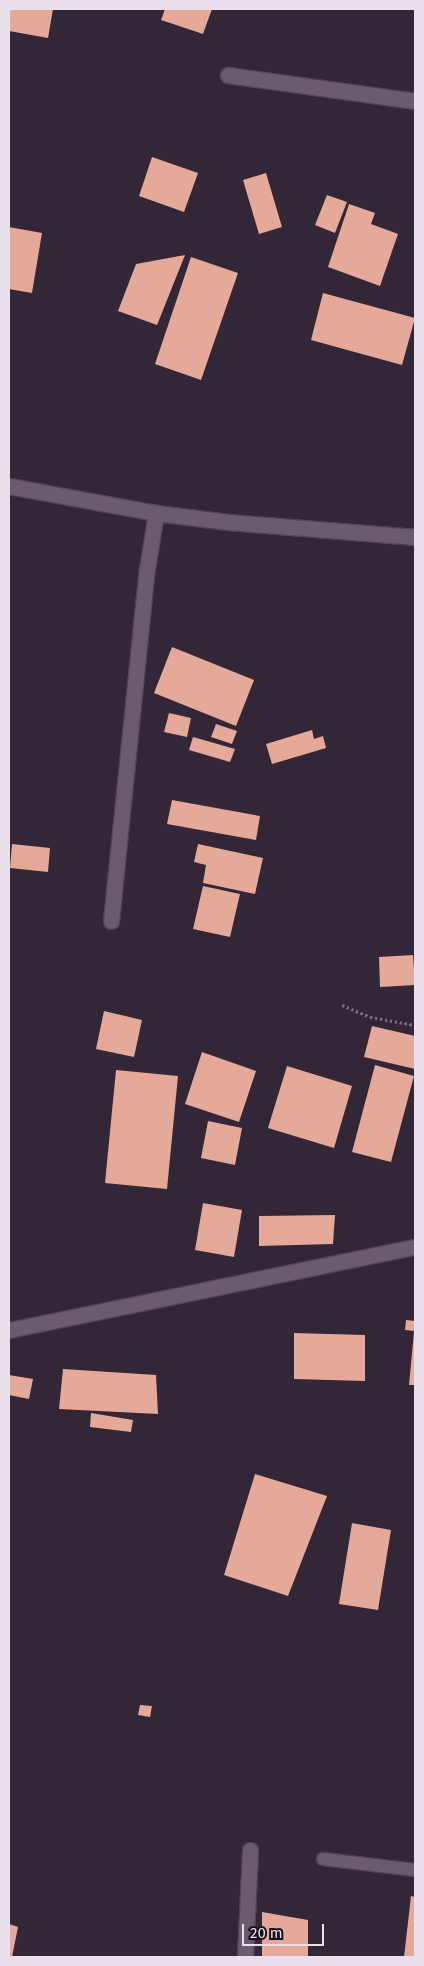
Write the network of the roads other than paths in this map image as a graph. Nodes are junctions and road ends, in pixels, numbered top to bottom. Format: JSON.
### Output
{"nodes":[{"id":1,"x":228,"y":75,"type":"dead end"},
{"id":2,"x":415,"y":101,"type":"edge"},
{"id":3,"x":9,"y":486,"type":"edge"},
{"id":4,"x":156,"y":513,"type":"junction"},
{"id":5,"x":415,"y":538,"type":"edge"},
{"id":6,"x":111,"y":921,"type":"dead end"},
{"id":7,"x":415,"y":1247,"type":"edge"},
{"id":8,"x":9,"y":1330,"type":"edge"},
{"id":9,"x":250,"y":1850,"type":"dead end"},
{"id":10,"x":323,"y":1859,"type":"dead end"},
{"id":11,"x":415,"y":1870,"type":"edge"},
{"id":12,"x":245,"y":1957,"type":"edge"}],
"edges":[{"from":1,"to":2,"type":"street"},
{"from":3,"to":4,"type":"street"},
{"from":4,"to":5,"type":"street"},
{"from":4,"to":6,"type":"street"},
{"from":7,"to":8,"type":"street"},
{"from":9,"to":12,"type":"street"},
{"from":10,"to":11,"type":"lane"}]}
